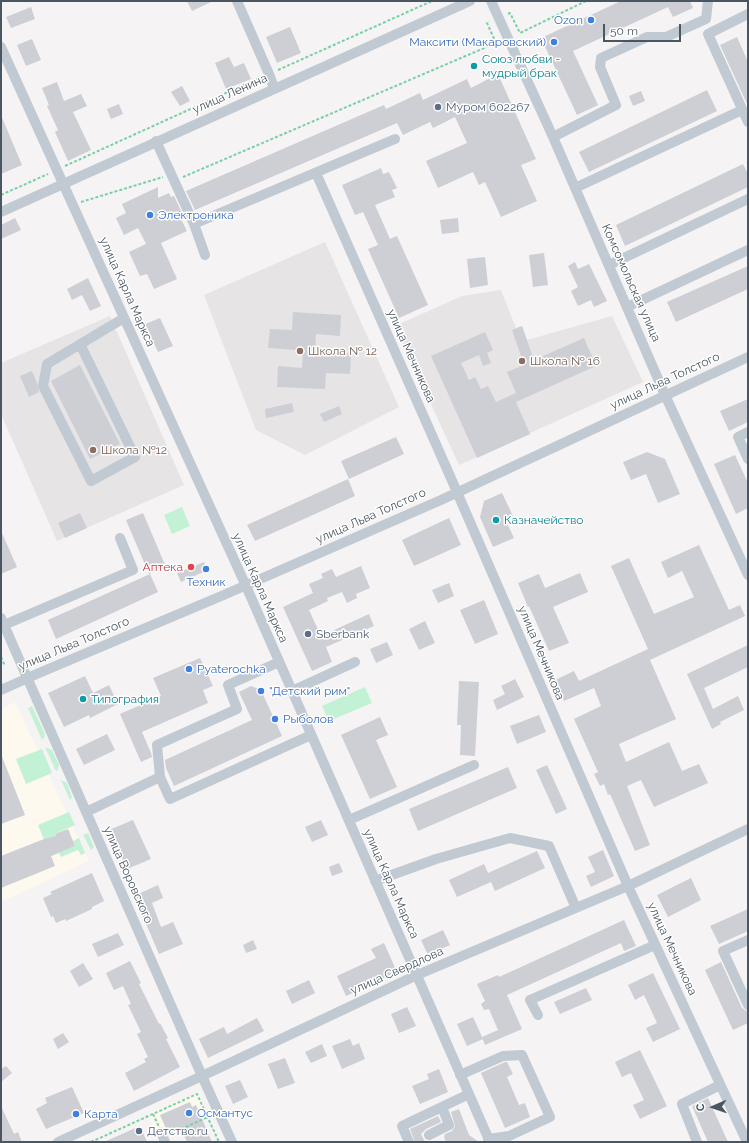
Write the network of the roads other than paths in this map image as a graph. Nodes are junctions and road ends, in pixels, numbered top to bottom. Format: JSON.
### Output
{"nodes":[{"id":1,"x":237,"y":1,"type":"edge"},
{"id":2,"x":470,"y":1,"type":"edge"},
{"id":3,"x":491,"y":1,"type":"edge"},
{"id":4,"x":708,"y":1,"type":"edge"},
{"id":5,"x":748,"y":14,"type":"edge"},
{"id":6,"x":702,"y":21,"type":"junction"},
{"id":7,"x":708,"y":34,"type":"junction"},
{"id":8,"x":1,"y":47,"type":"edge"},
{"id":9,"x":274,"y":88,"type":"junction"},
{"id":10,"x":742,"y":110,"type":"junction"},
{"id":11,"x":748,"y":122,"type":"edge"},
{"id":12,"x":553,"y":137,"type":"junction"},
{"id":13,"x":395,"y":139,"type":"dead end"},
{"id":14,"x":156,"y":141,"type":"junction"},
{"id":15,"x":316,"y":173,"type":"junction"},
{"id":16,"x":63,"y":184,"type":"junction"},
{"id":17,"x":576,"y":188,"type":"junction"},
{"id":18,"x":748,"y":199,"type":"edge"},
{"id":19,"x":2,"y":208,"type":"edge"},
{"id":20,"x":194,"y":224,"type":"junction"},
{"id":21,"x":748,"y":250,"type":"edge"},
{"id":22,"x":205,"y":255,"type":"dead end"},
{"id":23,"x":609,"y":265,"type":"junction"},
{"id":24,"x":627,"y":307,"type":"junction"},
{"id":25,"x":124,"y":318,"type":"junction"},
{"id":26,"x":80,"y":344,"type":"junction"},
{"id":27,"x":748,"y":357,"type":"edge"},
{"id":28,"x":665,"y":396,"type":"junction"},
{"id":29,"x":748,"y":432,"type":"edge"},
{"id":30,"x":748,"y":459,"type":"edge"},
{"id":31,"x":457,"y":492,"type":"junction"},
{"id":32,"x":120,"y":538,"type":"dead end"},
{"id":33,"x":748,"y":575,"type":"edge"},
{"id":34,"x":246,"y":586,"type":"junction"},
{"id":35,"x":3,"y":622,"type":"edge"},
{"id":36,"x":279,"y":662,"type":"junction"},
{"id":37,"x":354,"y":662,"type":"dead end"},
{"id":38,"x":28,"y":678,"type":"junction"},
{"id":39,"x":1,"y":690,"type":"edge"},
{"id":40,"x":292,"y":691,"type":"junction"},
{"id":41,"x":311,"y":735,"type":"junction"},
{"id":42,"x":474,"y":765,"type":"dead end"},
{"id":43,"x":160,"y":777,"type":"junction"},
{"id":44,"x":86,"y":812,"type":"junction"},
{"id":45,"x":349,"y":820,"type":"junction"},
{"id":46,"x":748,"y":828,"type":"edge"},
{"id":47,"x":375,"y":881,"type":"junction"},
{"id":48,"x":628,"y":886,"type":"junction"},
{"id":49,"x":576,"y":908,"type":"junction"},
{"id":50,"x":748,"y":940,"type":"edge"},
{"id":51,"x":655,"y":945,"type":"junction"},
{"id":52,"x":417,"y":975,"type":"junction"},
{"id":53,"x":748,"y":1005,"type":"edge"},
{"id":54,"x":538,"y":1015,"type":"dead end"},
{"id":55,"x":460,"y":1075,"type":"junction"},
{"id":56,"x":202,"y":1076,"type":"junction"},
{"id":57,"x":720,"y":1085,"type":"junction"},
{"id":58,"x":469,"y":1094,"type":"junction"},
{"id":59,"x":442,"y":1107,"type":"junction"},
{"id":60,"x":429,"y":1135,"type":"dead end"},
{"id":61,"x":489,"y":1140,"type":"edge"},
{"id":62,"x":58,"y":1142,"type":"edge"},
{"id":63,"x":232,"y":1142,"type":"edge"},
{"id":64,"x":409,"y":1142,"type":"edge"},
{"id":65,"x":697,"y":1142,"type":"edge"},
{"id":66,"x":747,"y":1142,"type":"edge"}],
"edges":[{"from":1,"to":9,"type":"street"},
{"from":2,"to":9,"type":"street","name":"улица Ленина"},
{"from":3,"to":12,"type":"street","name":"Комсомольская улица"},
{"from":4,"to":6,"type":"street"},
{"from":5,"to":7,"type":"street"},
{"from":6,"to":7,"type":"street"},
{"from":6,"to":12,"type":"street"},
{"from":7,"to":10,"type":"street"},
{"from":8,"to":16,"type":"street","name":"улица Карла Маркса"},
{"from":9,"to":14,"type":"street","name":"улица Ленина"},
{"from":10,"to":11,"type":"street"},
{"from":10,"to":17,"type":"street"},
{"from":12,"to":17,"type":"street","name":"Комсомольская улица"},
{"from":13,"to":15,"type":"street"},
{"from":14,"to":16,"type":"street","name":"улица Ленина"},
{"from":14,"to":20,"type":"street"},
{"from":15,"to":20,"type":"street"},
{"from":15,"to":31,"type":"street","name":"улица Мечникова"},
{"from":16,"to":19,"type":"street","name":"улица Ленина"},
{"from":16,"to":25,"type":"street","name":"улица Карла Маркса"},
{"from":17,"to":23,"type":"street","name":"Комсомольская улица"},
{"from":18,"to":23,"type":"street"},
{"from":20,"to":22,"type":"street"},
{"from":21,"to":24,"type":"street"},
{"from":23,"to":24,"type":"street","name":"Комсомольская улица"},
{"from":24,"to":28,"type":"street","name":"Комсомольская улица"},
{"from":25,"to":26,"type":"street"},
{"from":25,"to":34,"type":"street","name":"улица Карла Маркса"},
{"from":26,"to":26,"type":"street"},
{"from":27,"to":28,"type":"street","name":"улица Льва Толстого"},
{"from":28,"to":31,"type":"street","name":"улица Льва Толстого"},
{"from":28,"to":33,"type":"street","name":"Комсомольская улица"},
{"from":29,"to":30,"type":"street"},
{"from":31,"to":34,"type":"street","name":"улица Льва Толстого"},
{"from":31,"to":48,"type":"street","name":"улица Мечникова"},
{"from":32,"to":35,"type":"street"},
{"from":34,"to":36,"type":"street","name":"улица Карла Маркса"},
{"from":34,"to":38,"type":"street","name":"улица Льва Толстого"},
{"from":35,"to":38,"type":"street","name":"улица Воровского"},
{"from":36,"to":40,"type":"street","name":"улица Карла Маркса"},
{"from":36,"to":43,"type":"street"},
{"from":37,"to":40,"type":"street"},
{"from":38,"to":39,"type":"street","name":"улица Льва Толстого"},
{"from":38,"to":44,"type":"street","name":"улица Воровского"},
{"from":40,"to":41,"type":"street","name":"улица Карла Маркса"},
{"from":41,"to":43,"type":"street"},
{"from":41,"to":45,"type":"street","name":"улица Карла Маркса"},
{"from":42,"to":45,"type":"street"},
{"from":43,"to":44,"type":"street"},
{"from":44,"to":56,"type":"street","name":"улица Воровского"},
{"from":45,"to":47,"type":"street","name":"улица Карла Маркса"},
{"from":46,"to":48,"type":"street","name":"улица Свердлова"},
{"from":47,"to":49,"type":"street"},
{"from":47,"to":52,"type":"street","name":"улица Карла Маркса"},
{"from":48,"to":49,"type":"street","name":"улица Свердлова"},
{"from":48,"to":51,"type":"street","name":"улица Мечникова"},
{"from":49,"to":52,"type":"street","name":"улица Свердлова"},
{"from":50,"to":53,"type":"street"},
{"from":51,"to":54,"type":"street"},
{"from":51,"to":57,"type":"street","name":"улица Мечникова"},
{"from":52,"to":55,"type":"street","name":"улица Карла Маркса"},
{"from":52,"to":56,"type":"street","name":"улица Свердлова"},
{"from":55,"to":58,"type":"street","name":"улица Карла Маркса"},
{"from":55,"to":61,"type":"street"},
{"from":56,"to":62,"type":"street","name":"улица Свердлова"},
{"from":56,"to":63,"type":"street","name":"улица Воровского"},
{"from":57,"to":65,"type":"street"},
{"from":57,"to":66,"type":"street","name":"улица Мечникова"},
{"from":58,"to":59,"type":"street"},
{"from":58,"to":61,"type":"street","name":"улица Карла Маркса"},
{"from":59,"to":60,"type":"street"},
{"from":59,"to":64,"type":"street"}]}
